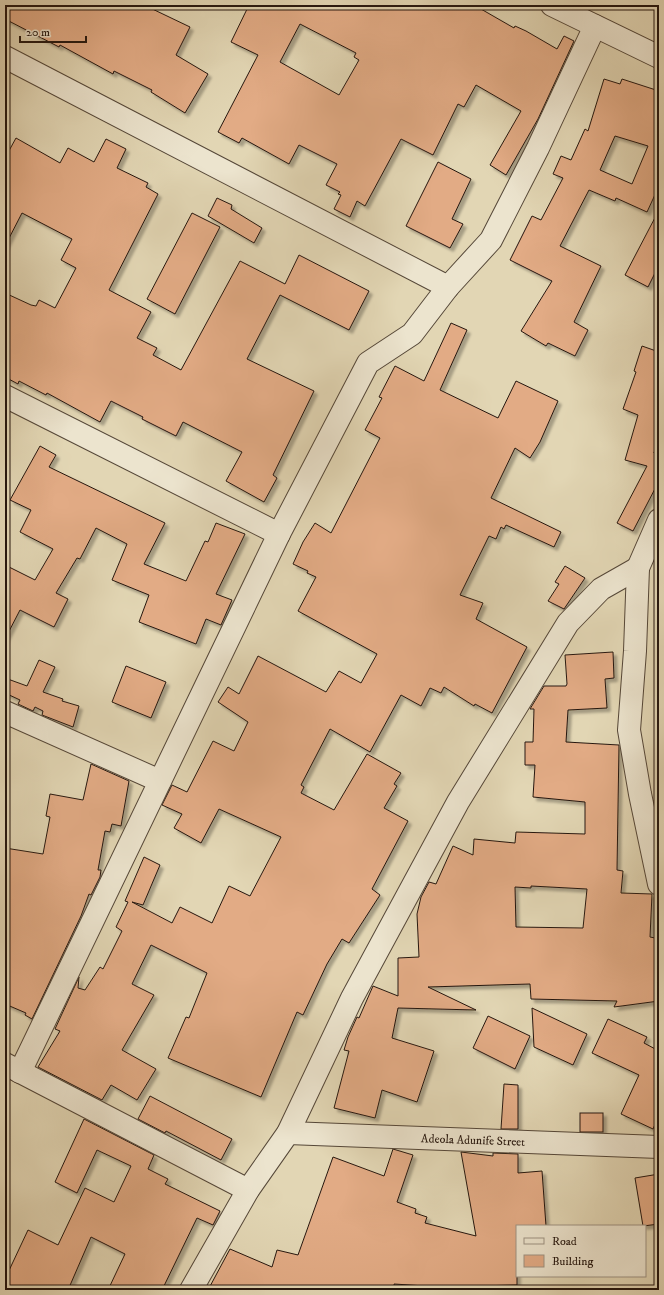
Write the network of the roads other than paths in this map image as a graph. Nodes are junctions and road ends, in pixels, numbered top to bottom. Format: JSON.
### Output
{"nodes":[{"id":1,"x":552,"y":5,"type":"edge"},
{"id":2,"x":595,"y":26,"type":"junction"},
{"id":3,"x":5,"y":57,"type":"edge"},
{"id":4,"x":659,"y":57,"type":"edge"},
{"id":5,"x":448,"y":287,"type":"junction"},
{"id":6,"x":5,"y":396,"type":"edge"},
{"id":7,"x":659,"y":520,"type":"edge"},
{"id":8,"x":279,"y":534,"type":"junction"},
{"id":9,"x":638,"y":568,"type":"junction"},
{"id":10,"x":5,"y":712,"type":"edge"},
{"id":11,"x":160,"y":781,"type":"junction"},
{"id":12,"x":659,"y":884,"type":"edge"},
{"id":13,"x":12,"y":1068,"type":"edge"},
{"id":14,"x":288,"y":1133,"type":"junction"},
{"id":15,"x":659,"y":1147,"type":"edge"},
{"id":16,"x":248,"y":1190,"type":"junction"},
{"id":17,"x":191,"y":1290,"type":"edge"}],
"edges":[{"from":1,"to":2,"type":"street"},
{"from":2,"to":4,"type":"street"},
{"from":2,"to":5,"type":"street"},
{"from":3,"to":5,"type":"street"},
{"from":5,"to":8,"type":"street"},
{"from":6,"to":8,"type":"street"},
{"from":7,"to":9,"type":"street"},
{"from":8,"to":11,"type":"street"},
{"from":9,"to":12,"type":"street"},
{"from":9,"to":14,"type":"street"},
{"from":10,"to":11,"type":"street"},
{"from":11,"to":13,"type":"street"},
{"from":13,"to":16,"type":"street"},
{"from":14,"to":15,"type":"street","name":"Adeola Adunife Street"},
{"from":14,"to":16,"type":"street"},
{"from":16,"to":17,"type":"street"}]}
